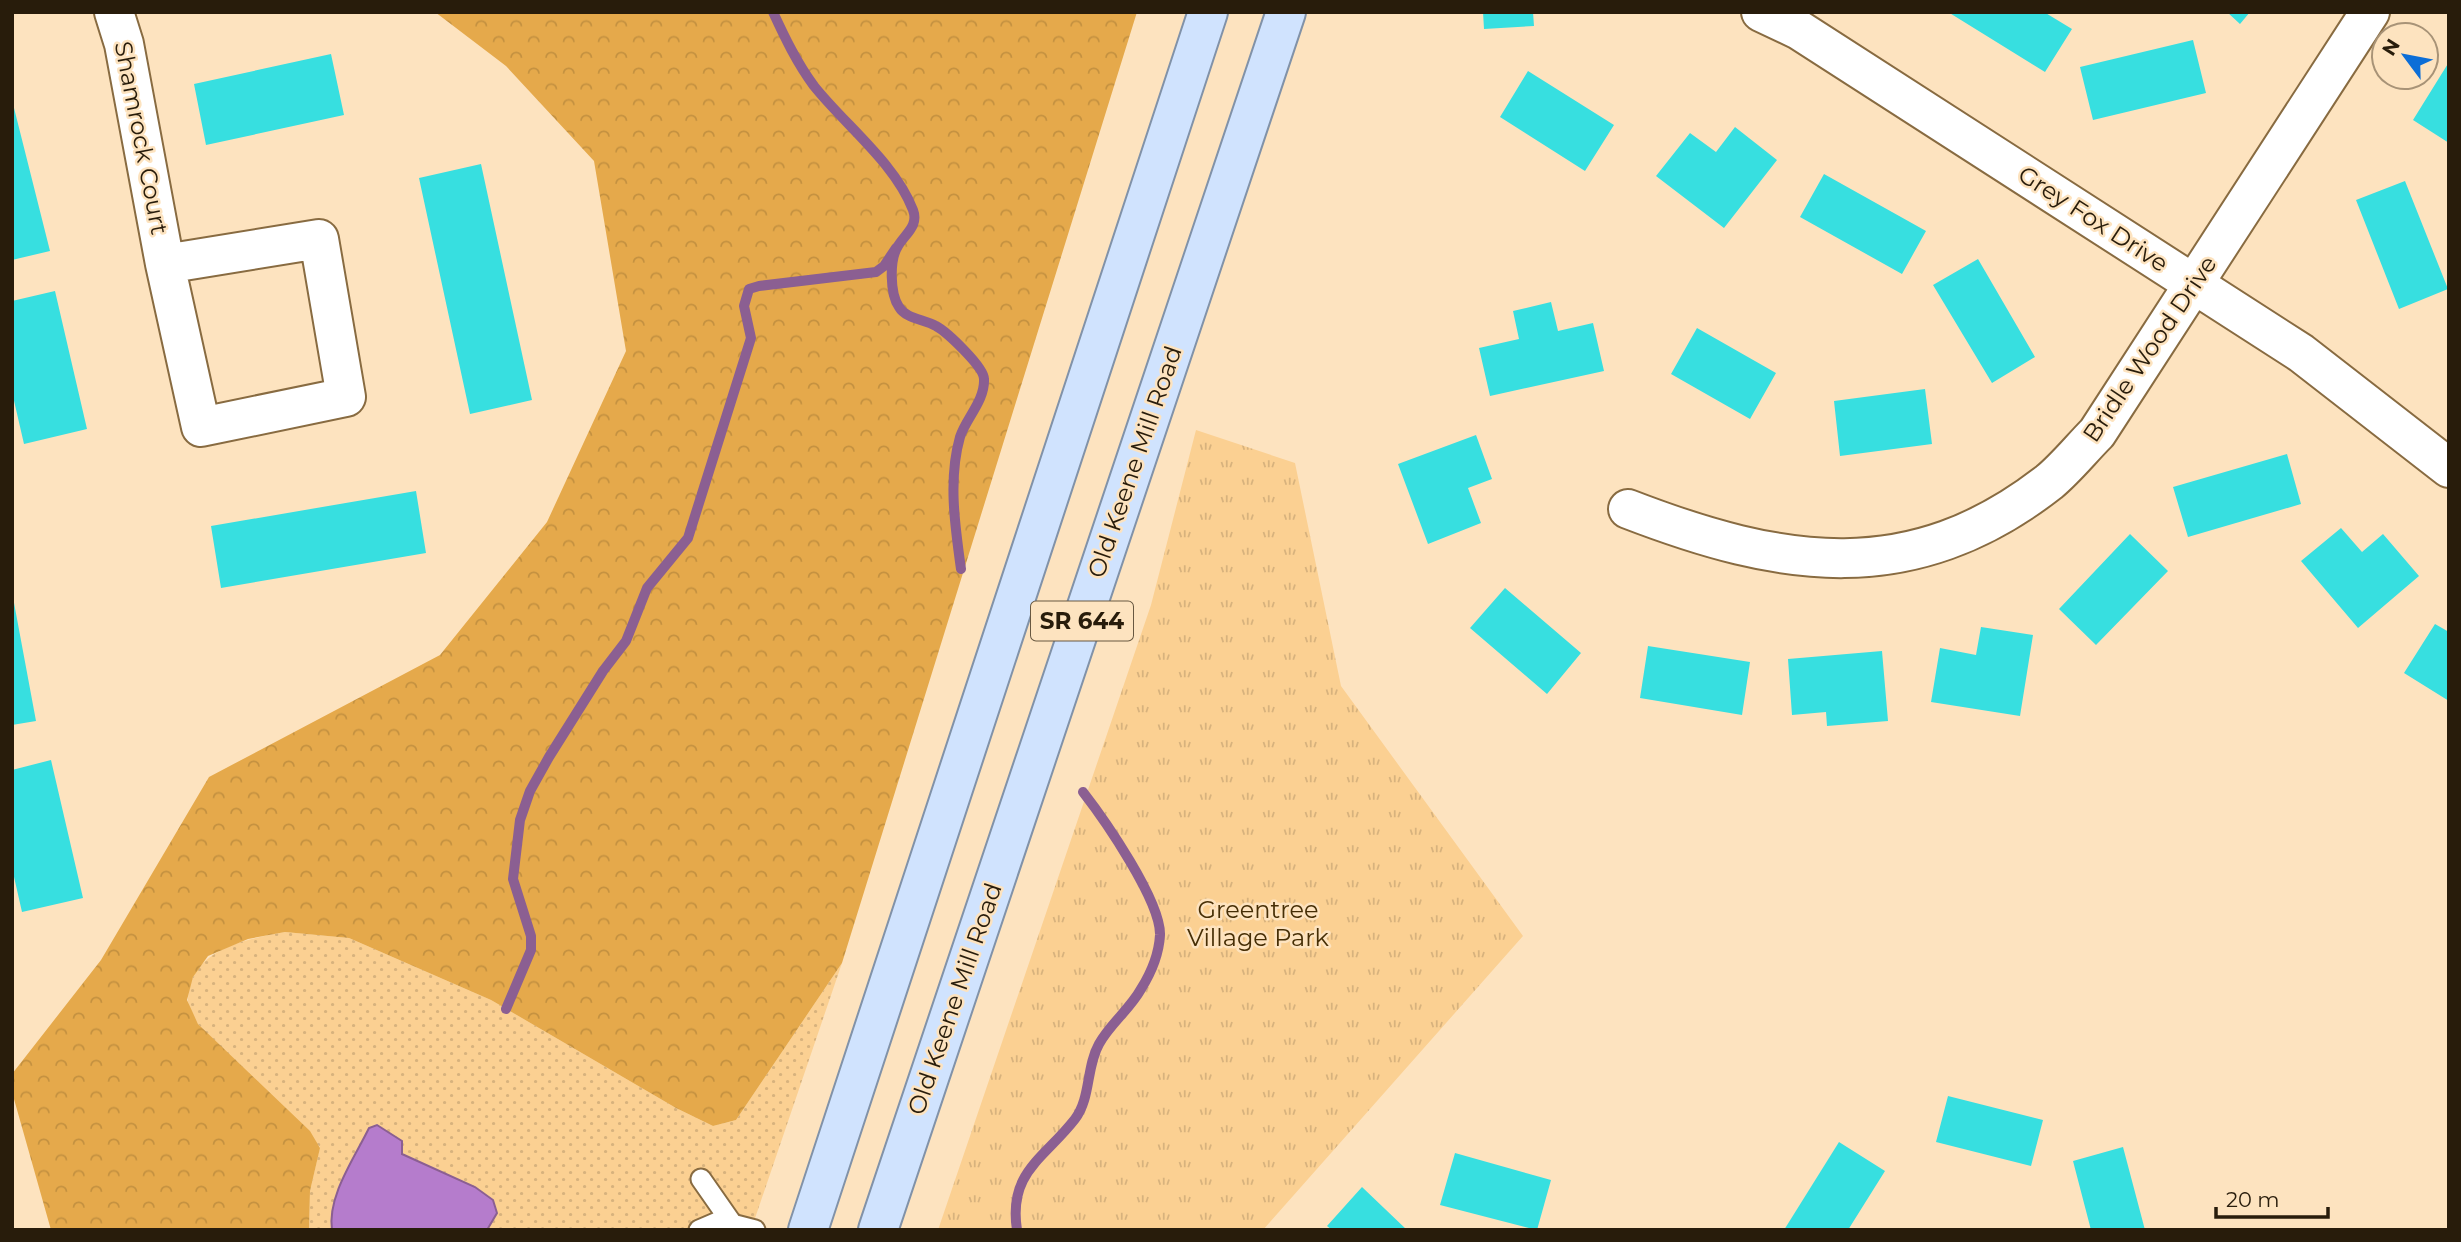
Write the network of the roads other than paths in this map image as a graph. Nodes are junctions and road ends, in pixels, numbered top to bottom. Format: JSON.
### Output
{"nodes":[{"id":1,"x":114,"y":12,"type":"edge"},
{"id":2,"x":1208,"y":12,"type":"edge"},
{"id":3,"x":1286,"y":12,"type":"edge"},
{"id":4,"x":1761,"y":12,"type":"edge"},
{"id":5,"x":2370,"y":12,"type":"edge"},
{"id":6,"x":165,"y":264,"type":"junction"},
{"id":7,"x":2196,"y":285,"type":"junction"},
{"id":8,"x":2449,"y":468,"type":"edge"},
{"id":9,"x":1628,"y":509,"type":"dead end"},
{"id":10,"x":701,"y":1178,"type":"dead end"},
{"id":11,"x":732,"y":1222,"type":"junction"},
{"id":12,"x":699,"y":1230,"type":"edge"},
{"id":13,"x":755,"y":1230,"type":"edge"},
{"id":14,"x":808,"y":1230,"type":"edge"},
{"id":15,"x":878,"y":1230,"type":"edge"}],
"edges":[{"from":1,"to":6,"type":"street","name":"Shamrock Court"},
{"from":2,"to":14,"type":"main road","number":"SR 644"},
{"from":3,"to":15,"type":"main road","name":"Old Keene Mill Road","number":"SR 644"},
{"from":4,"to":7,"type":"street","name":"Grey Fox Drive"},
{"from":5,"to":7,"type":"street","name":"Bridle Wood Drive"},
{"from":6,"to":6,"type":"street","name":"Shamrock Court"},
{"from":7,"to":8,"type":"street","name":"Grey Fox Drive"},
{"from":7,"to":9,"type":"street","name":"Bridle Wood Drive"},
{"from":10,"to":11,"type":"lane"},
{"from":11,"to":12,"type":"lane"},
{"from":11,"to":13,"type":"lane"}]}
